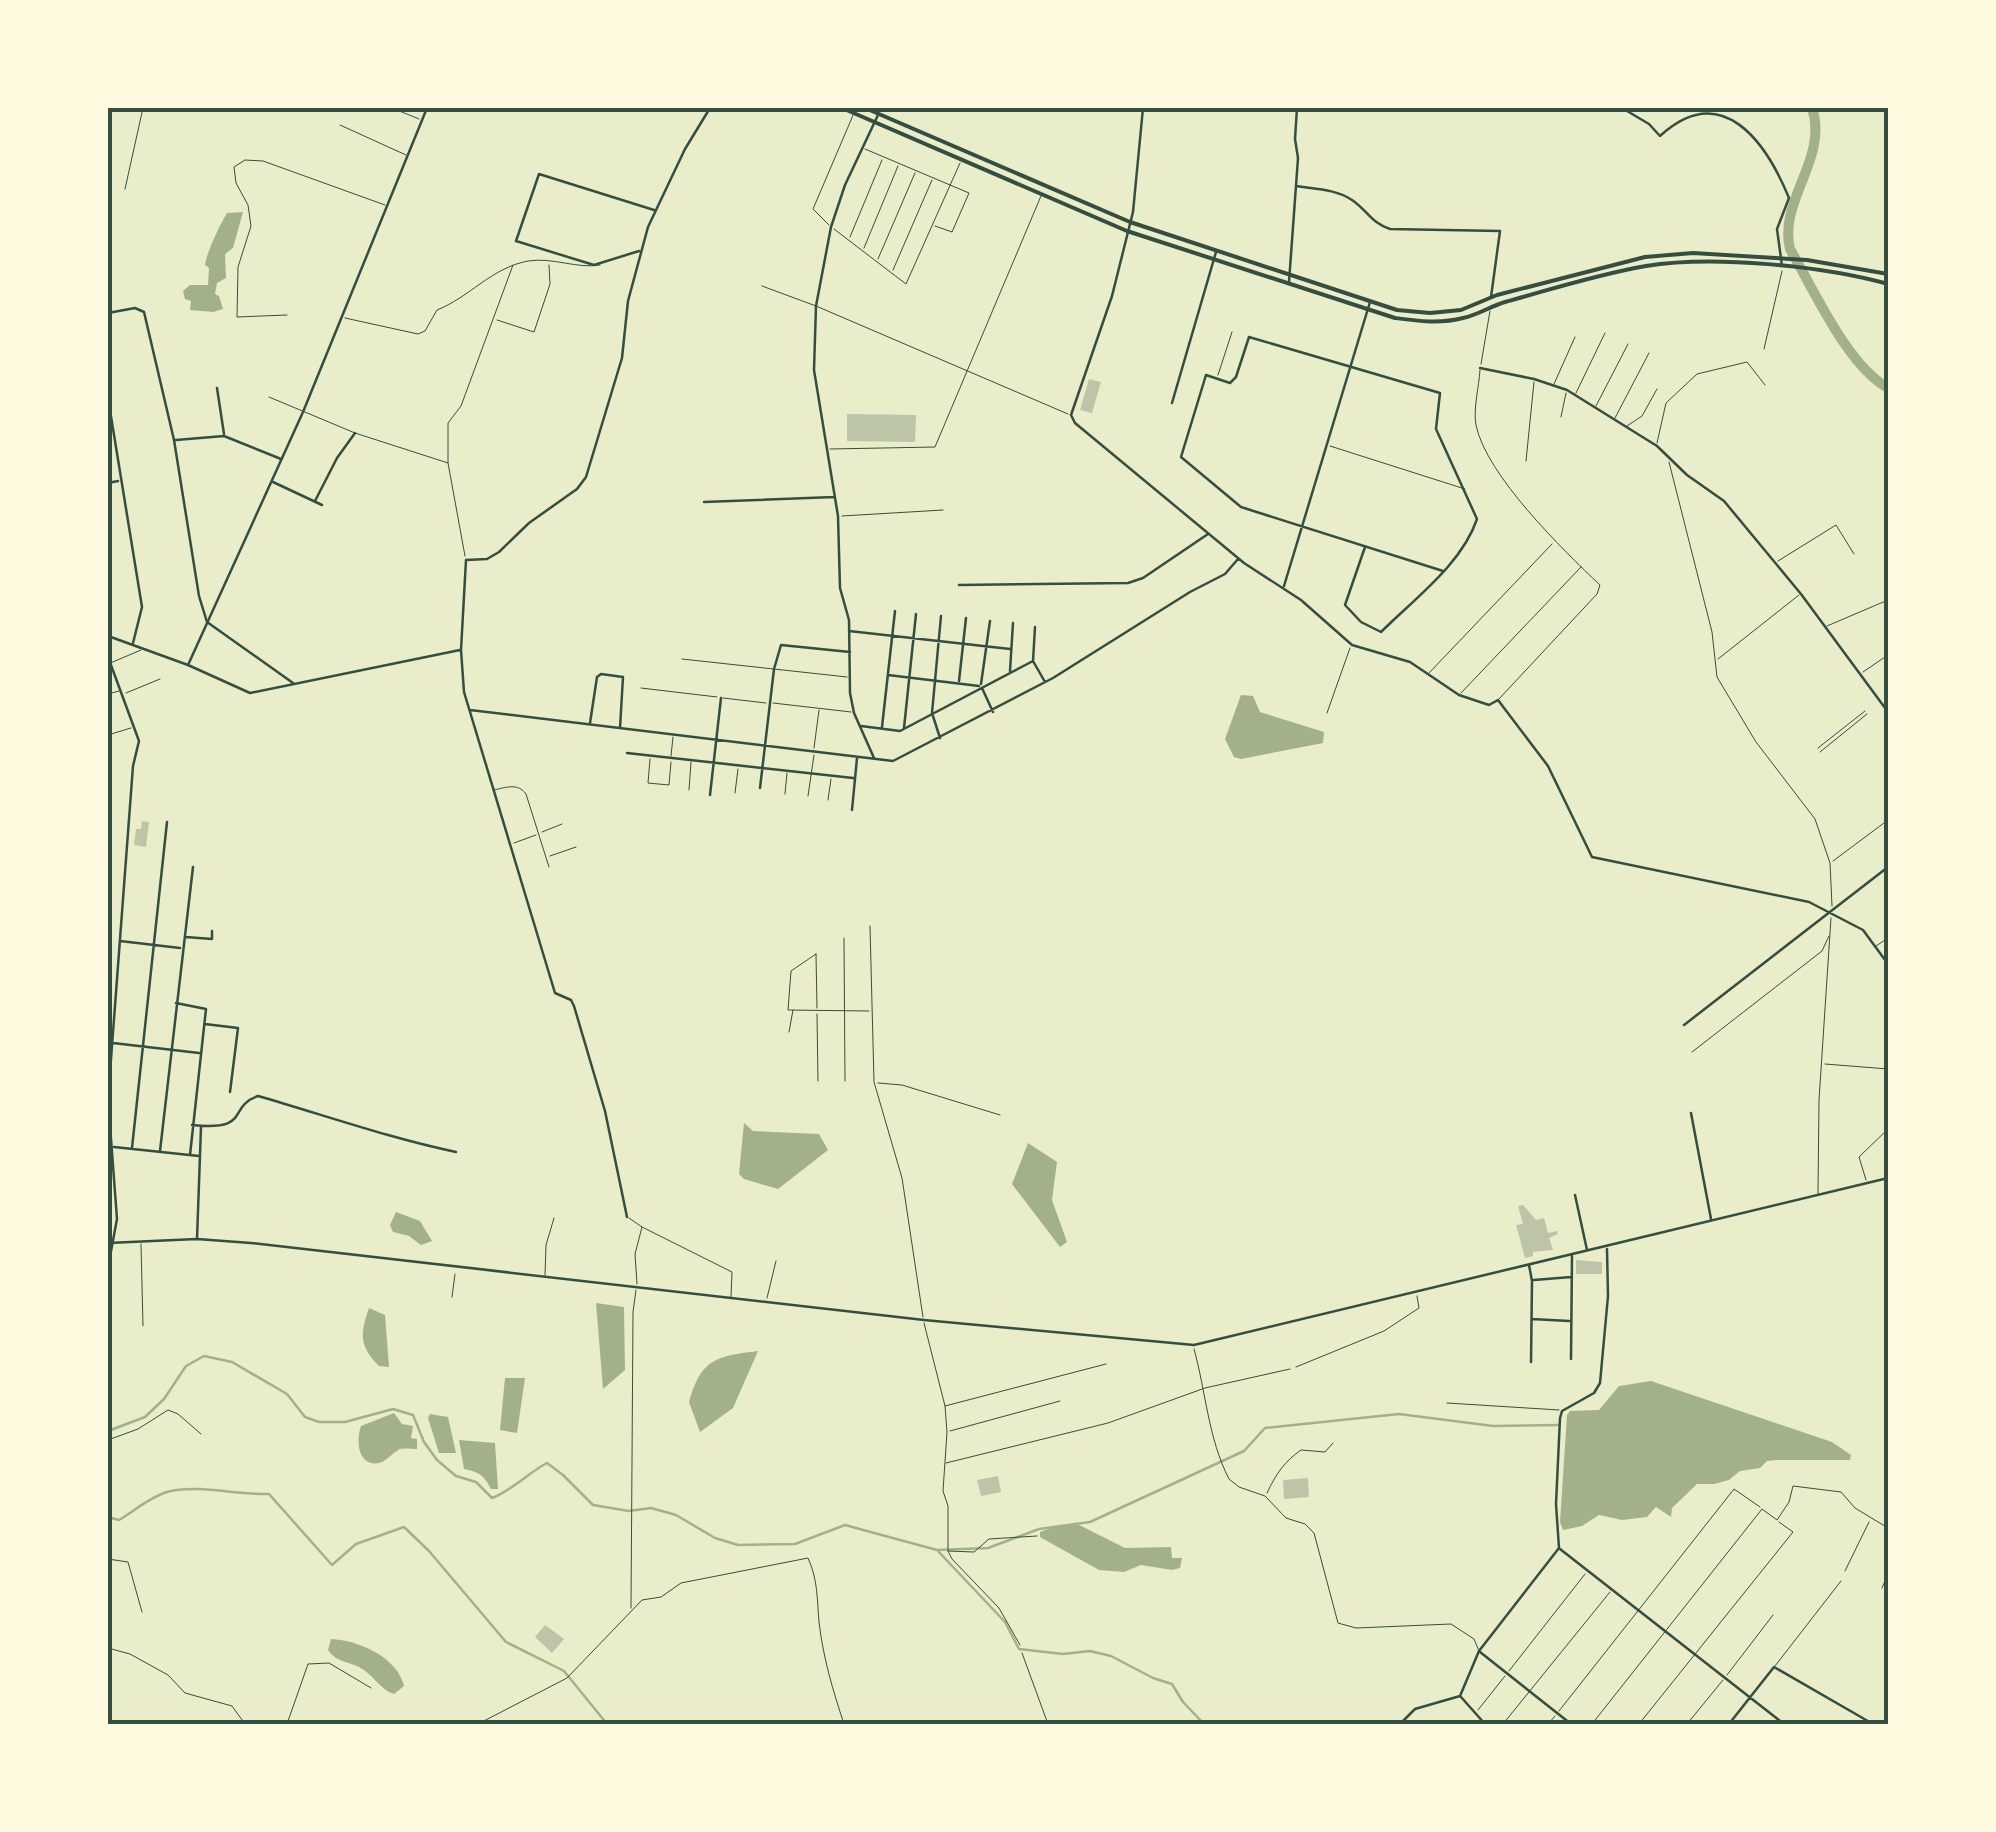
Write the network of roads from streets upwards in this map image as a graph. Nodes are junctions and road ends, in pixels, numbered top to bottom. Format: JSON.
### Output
{"nodes":[{"id":1,"x":427,"y":108,"type":"edge"},
{"id":2,"x":710,"y":108,"type":"edge"},
{"id":3,"x":842,"y":108,"type":"edge"},
{"id":4,"x":865,"y":108,"type":"edge"},
{"id":5,"x":1144,"y":108,"type":"edge"},
{"id":6,"x":1298,"y":108,"type":"edge"},
{"id":7,"x":1622,"y":108,"type":"edge"},
{"id":8,"x":1724,"y":108,"type":"edge"},
{"id":9,"x":878,"y":113,"type":"junction"},
{"id":10,"x":1722,"y":115,"type":"junction"},
{"id":11,"x":875,"y":122,"type":"junction"},
{"id":12,"x":1296,"y":186,"type":"junction"},
{"id":13,"x":656,"y":210,"type":"junction"},
{"id":14,"x":1130,"y":222,"type":"junction"},
{"id":15,"x":1127,"y":231,"type":"junction"},
{"id":16,"x":1216,"y":250,"type":"junction"},
{"id":17,"x":640,"y":251,"type":"junction"},
{"id":18,"x":1214,"y":259,"type":"junction"},
{"id":19,"x":1786,"y":259,"type":"junction"},
{"id":20,"x":1782,"y":267,"type":"junction"},
{"id":21,"x":1888,"y":274,"type":"edge"},
{"id":22,"x":1290,"y":275,"type":"junction"},
{"id":23,"x":1289,"y":283,"type":"junction"},
{"id":24,"x":1888,"y":284,"type":"edge"},
{"id":25,"x":1491,"y":298,"type":"junction"},
{"id":26,"x":1370,"y":301,"type":"junction"},
{"id":27,"x":1368,"y":310,"type":"junction"},
{"id":28,"x":108,"y":312,"type":"edge"},
{"id":29,"x":1351,"y":366,"type":"junction"},
{"id":30,"x":1480,"y":368,"type":"road end"},
{"id":31,"x":217,"y":388,"type":"dead end"},
{"id":32,"x":108,"y":398,"type":"edge"},
{"id":33,"x":1172,"y":403,"type":"dead end"},
{"id":34,"x":354,"y":433,"type":"road end"},
{"id":35,"x":224,"y":436,"type":"junction"},
{"id":36,"x":174,"y":440,"type":"junction"},
{"id":37,"x":281,"y":458,"type":"junction"},
{"id":38,"x":120,"y":480,"type":"junction"},
{"id":39,"x":272,"y":481,"type":"junction"},
{"id":40,"x":108,"y":484,"type":"edge"},
{"id":41,"x":836,"y":497,"type":"junction"},
{"id":42,"x":315,"y":502,"type":"junction"},
{"id":43,"x":704,"y":502,"type":"dead end"},
{"id":44,"x":322,"y":505,"type":"dead end"},
{"id":45,"x":1302,"y":526,"type":"junction"},
{"id":46,"x":1211,"y":533,"type":"junction"},
{"id":47,"x":1365,"y":547,"type":"junction"},
{"id":48,"x":1240,"y":557,"type":"junction"},
{"id":49,"x":1442,"y":571,"type":"junction"},
{"id":50,"x":959,"y":585,"type":"dead end"},
{"id":51,"x":1283,"y":587,"type":"junction"},
{"id":52,"x":895,"y":611,"type":"dead end"},
{"id":53,"x":916,"y":614,"type":"dead end"},
{"id":54,"x":941,"y":616,"type":"dead end"},
{"id":55,"x":966,"y":618,"type":"dead end"},
{"id":56,"x":990,"y":621,"type":"dead end"},
{"id":57,"x":207,"y":622,"type":"junction"},
{"id":58,"x":1013,"y":623,"type":"dead end"},
{"id":59,"x":1035,"y":627,"type":"dead end"},
{"id":60,"x":850,"y":631,"type":"junction"},
{"id":61,"x":108,"y":636,"type":"edge"},
{"id":62,"x":892,"y":636,"type":"junction"},
{"id":63,"x":914,"y":638,"type":"junction"},
{"id":64,"x":939,"y":641,"type":"junction"},
{"id":65,"x":133,"y":644,"type":"junction"},
{"id":66,"x":963,"y":644,"type":"junction"},
{"id":67,"x":987,"y":646,"type":"junction"},
{"id":68,"x":1010,"y":649,"type":"junction"},
{"id":69,"x":461,"y":650,"type":"junction"},
{"id":70,"x":851,"y":652,"type":"junction"},
{"id":71,"x":108,"y":657,"type":"edge"},
{"id":72,"x":1033,"y":661,"type":"junction"},
{"id":73,"x":109,"y":664,"type":"edge"},
{"id":74,"x":188,"y":665,"type":"junction"},
{"id":75,"x":1010,"y":672,"type":"junction"},
{"id":76,"x":887,"y":674,"type":"junction"},
{"id":77,"x":910,"y":677,"type":"junction"},
{"id":78,"x":935,"y":681,"type":"junction"},
{"id":79,"x":1045,"y":682,"type":"junction"},
{"id":80,"x":293,"y":683,"type":"junction"},
{"id":81,"x":959,"y":684,"type":"junction"},
{"id":82,"x":981,"y":686,"type":"junction"},
{"id":83,"x":720,"y":698,"type":"road end"},
{"id":84,"x":469,"y":710,"type":"junction"},
{"id":85,"x":993,"y":712,"type":"junction"},
{"id":86,"x":1888,"y":712,"type":"edge"},
{"id":87,"x":932,"y":713,"type":"junction"},
{"id":88,"x":590,"y":724,"type":"junction"},
{"id":89,"x":860,"y":726,"type":"junction"},
{"id":90,"x":620,"y":728,"type":"junction"},
{"id":91,"x":882,"y":728,"type":"junction"},
{"id":92,"x":904,"y":729,"type":"junction"},
{"id":93,"x":940,"y":739,"type":"junction"},
{"id":94,"x":715,"y":740,"type":"junction"},
{"id":95,"x":765,"y":745,"type":"junction"},
{"id":96,"x":627,"y":753,"type":"dead end"},
{"id":97,"x":857,"y":756,"type":"junction"},
{"id":98,"x":875,"y":758,"type":"junction"},
{"id":99,"x":713,"y":762,"type":"junction"},
{"id":100,"x":763,"y":768,"type":"junction"},
{"id":101,"x":852,"y":778,"type":"junction"},
{"id":102,"x":760,"y":788,"type":"dead end"},
{"id":103,"x":710,"y":795,"type":"dead end"},
{"id":104,"x":852,"y":810,"type":"dead end"},
{"id":105,"x":167,"y":822,"type":"dead end"},
{"id":106,"x":193,"y":867,"type":"dead end"},
{"id":107,"x":1888,"y":867,"type":"edge"},
{"id":108,"x":1832,"y":912,"type":"junction"},
{"id":109,"x":212,"y":930,"type":"dead end"},
{"id":110,"x":184,"y":937,"type":"junction"},
{"id":111,"x":120,"y":941,"type":"junction"},
{"id":112,"x":153,"y":946,"type":"junction"},
{"id":113,"x":181,"y":948,"type":"junction"},
{"id":114,"x":1888,"y":964,"type":"edge"},
{"id":115,"x":108,"y":978,"type":"edge"},
{"id":116,"x":115,"y":978,"type":"junction"},
{"id":117,"x":176,"y":1003,"type":"junction"},
{"id":118,"x":205,"y":1024,"type":"junction"},
{"id":119,"x":1684,"y":1025,"type":"dead end"},
{"id":120,"x":111,"y":1043,"type":"junction"},
{"id":121,"x":143,"y":1047,"type":"junction"},
{"id":122,"x":172,"y":1050,"type":"junction"},
{"id":123,"x":201,"y":1054,"type":"junction"},
{"id":124,"x":230,"y":1092,"type":"dead end"},
{"id":125,"x":1692,"y":1113,"type":"dead end"},
{"id":126,"x":192,"y":1125,"type":"junction"},
{"id":127,"x":201,"y":1126,"type":"junction"},
{"id":128,"x":114,"y":1147,"type":"junction"},
{"id":129,"x":132,"y":1148,"type":"junction"},
{"id":130,"x":160,"y":1151,"type":"junction"},
{"id":131,"x":456,"y":1152,"type":"dead end"},
{"id":132,"x":190,"y":1154,"type":"junction"},
{"id":133,"x":200,"y":1156,"type":"junction"},
{"id":134,"x":1888,"y":1178,"type":"edge"},
{"id":135,"x":1575,"y":1196,"type":"dead end"},
{"id":136,"x":627,"y":1216,"type":"road end"},
{"id":137,"x":1711,"y":1220,"type":"junction"},
{"id":138,"x":198,"y":1239,"type":"junction"},
{"id":139,"x":110,"y":1243,"type":"edge"},
{"id":140,"x":1606,"y":1246,"type":"junction"},
{"id":141,"x":1586,"y":1250,"type":"junction"},
{"id":142,"x":1572,"y":1254,"type":"junction"},
{"id":143,"x":1529,"y":1265,"type":"junction"},
{"id":144,"x":1572,"y":1276,"type":"junction"},
{"id":145,"x":1532,"y":1280,"type":"junction"},
{"id":146,"x":1531,"y":1320,"type":"junction"},
{"id":147,"x":1572,"y":1321,"type":"junction"},
{"id":148,"x":108,"y":1336,"type":"edge"},
{"id":149,"x":108,"y":1359,"type":"edge"},
{"id":150,"x":1571,"y":1360,"type":"dead end"},
{"id":151,"x":1531,"y":1362,"type":"dead end"},
{"id":152,"x":108,"y":1369,"type":"edge"},
{"id":153,"x":1559,"y":1548,"type":"junction"},
{"id":154,"x":1479,"y":1651,"type":"junction"},
{"id":155,"x":1460,"y":1696,"type":"junction"},
{"id":156,"x":1749,"y":1699,"type":"junction"},
{"id":157,"x":1776,"y":1719,"type":"junction"},
{"id":158,"x":1400,"y":1724,"type":"edge"},
{"id":159,"x":1485,"y":1724,"type":"edge"},
{"id":160,"x":1571,"y":1724,"type":"edge"},
{"id":161,"x":1729,"y":1724,"type":"edge"},
{"id":162,"x":1771,"y":1724,"type":"edge"},
{"id":163,"x":1784,"y":1724,"type":"edge"},
{"id":164,"x":1873,"y":1724,"type":"edge"}],
"edges":[{"from":1,"to":37,"type":"street"},
{"from":2,"to":13,"type":"street"},
{"from":3,"to":11,"type":"main road"},
{"from":4,"to":9,"type":"main road"},
{"from":5,"to":14,"type":"street"},
{"from":6,"to":12,"type":"street"},
{"from":7,"to":10,"type":"street"},
{"from":8,"to":10,"type":"street"},
{"from":9,"to":11,"type":"street"},
{"from":9,"to":14,"type":"main road"},
{"from":10,"to":19,"type":"street"},
{"from":11,"to":15,"type":"main road"},
{"from":11,"to":41,"type":"street"},
{"from":12,"to":22,"type":"street"},
{"from":12,"to":25,"type":"street"},
{"from":13,"to":17,"type":"street"},
{"from":13,"to":17,"type":"street"},
{"from":14,"to":15,"type":"street"},
{"from":14,"to":16,"type":"main road"},
{"from":15,"to":18,"type":"main road"},
{"from":15,"to":46,"type":"street"},
{"from":16,"to":18,"type":"street"},
{"from":16,"to":22,"type":"main road"},
{"from":17,"to":69,"type":"street"},
{"from":18,"to":23,"type":"main road"},
{"from":18,"to":33,"type":"street"},
{"from":19,"to":20,"type":"street"},
{"from":19,"to":21,"type":"main road"},
{"from":19,"to":25,"type":"main road"},
{"from":20,"to":24,"type":"main road"},
{"from":20,"to":27,"type":"main road"},
{"from":22,"to":23,"type":"street"},
{"from":22,"to":26,"type":"main road"},
{"from":23,"to":27,"type":"main road"},
{"from":25,"to":26,"type":"main road"},
{"from":26,"to":27,"type":"street"},
{"from":27,"to":29,"type":"street"},
{"from":28,"to":36,"type":"street"},
{"from":29,"to":45,"type":"street"},
{"from":29,"to":45,"type":"street"},
{"from":29,"to":49,"type":"street"},
{"from":30,"to":86,"type":"street"},
{"from":31,"to":35,"type":"street"},
{"from":32,"to":38,"type":"street"},
{"from":34,"to":42,"type":"street"},
{"from":35,"to":36,"type":"street"},
{"from":35,"to":37,"type":"street"},
{"from":36,"to":57,"type":"street"},
{"from":37,"to":39,"type":"street"},
{"from":38,"to":40,"type":"street"},
{"from":38,"to":65,"type":"street"},
{"from":39,"to":42,"type":"street"},
{"from":39,"to":57,"type":"street"},
{"from":41,"to":43,"type":"street"},
{"from":41,"to":60,"type":"street"},
{"from":42,"to":44,"type":"street"},
{"from":45,"to":47,"type":"street"},
{"from":45,"to":51,"type":"street"},
{"from":46,"to":48,"type":"street"},
{"from":46,"to":50,"type":"street"},
{"from":47,"to":49,"type":"street"},
{"from":47,"to":49,"type":"street"},
{"from":48,"to":51,"type":"street"},
{"from":48,"to":79,"type":"street"},
{"from":51,"to":108,"type":"street"},
{"from":52,"to":62,"type":"street"},
{"from":53,"to":63,"type":"street"},
{"from":54,"to":64,"type":"street"},
{"from":55,"to":66,"type":"street"},
{"from":56,"to":67,"type":"street"},
{"from":57,"to":74,"type":"street"},
{"from":57,"to":80,"type":"street"},
{"from":58,"to":68,"type":"street"},
{"from":59,"to":72,"type":"street"},
{"from":60,"to":62,"type":"street"},
{"from":60,"to":70,"type":"street"},
{"from":61,"to":65,"type":"street"},
{"from":62,"to":63,"type":"street"},
{"from":62,"to":76,"type":"street"},
{"from":63,"to":64,"type":"street"},
{"from":63,"to":77,"type":"street"},
{"from":64,"to":66,"type":"street"},
{"from":64,"to":78,"type":"street"},
{"from":65,"to":74,"type":"street"},
{"from":66,"to":67,"type":"street"},
{"from":66,"to":81,"type":"street"},
{"from":67,"to":68,"type":"street"},
{"from":67,"to":82,"type":"street"},
{"from":68,"to":75,"type":"street"},
{"from":69,"to":80,"type":"street"},
{"from":69,"to":84,"type":"street"},
{"from":70,"to":89,"type":"street"},
{"from":70,"to":95,"type":"street"},
{"from":71,"to":73,"type":"street"},
{"from":72,"to":75,"type":"street"},
{"from":72,"to":79,"type":"street"},
{"from":73,"to":111,"type":"street"},
{"from":74,"to":80,"type":"street"},
{"from":75,"to":82,"type":"street"},
{"from":76,"to":77,"type":"street"},
{"from":76,"to":91,"type":"street"},
{"from":77,"to":78,"type":"street"},
{"from":77,"to":92,"type":"street"},
{"from":78,"to":81,"type":"street"},
{"from":78,"to":87,"type":"street"},
{"from":79,"to":85,"type":"street"},
{"from":81,"to":82,"type":"street"},
{"from":82,"to":85,"type":"street"},
{"from":82,"to":87,"type":"street"},
{"from":83,"to":94,"type":"street"},
{"from":84,"to":88,"type":"street"},
{"from":84,"to":136,"type":"street"},
{"from":85,"to":93,"type":"street"},
{"from":87,"to":92,"type":"street"},
{"from":87,"to":93,"type":"street"},
{"from":88,"to":90,"type":"street"},
{"from":88,"to":90,"type":"street"},
{"from":89,"to":91,"type":"street"},
{"from":89,"to":98,"type":"street"},
{"from":90,"to":94,"type":"street"},
{"from":91,"to":92,"type":"street"},
{"from":93,"to":98,"type":"street"},
{"from":94,"to":95,"type":"street"},
{"from":94,"to":99,"type":"street"},
{"from":95,"to":97,"type":"street"},
{"from":95,"to":100,"type":"street"},
{"from":96,"to":99,"type":"street"},
{"from":97,"to":98,"type":"street"},
{"from":97,"to":101,"type":"street"},
{"from":99,"to":100,"type":"street"},
{"from":99,"to":103,"type":"street"},
{"from":100,"to":101,"type":"street"},
{"from":100,"to":102,"type":"street"},
{"from":101,"to":104,"type":"street"},
{"from":105,"to":112,"type":"street"},
{"from":106,"to":110,"type":"street"},
{"from":107,"to":108,"type":"street"},
{"from":108,"to":114,"type":"street"},
{"from":108,"to":119,"type":"street"},
{"from":109,"to":110,"type":"street"},
{"from":110,"to":113,"type":"street"},
{"from":111,"to":112,"type":"street"},
{"from":111,"to":116,"type":"street"},
{"from":112,"to":113,"type":"street"},
{"from":112,"to":121,"type":"street"},
{"from":113,"to":117,"type":"street"},
{"from":115,"to":116,"type":"street"},
{"from":116,"to":120,"type":"street"},
{"from":117,"to":118,"type":"street"},
{"from":117,"to":122,"type":"street"},
{"from":118,"to":123,"type":"street"},
{"from":118,"to":124,"type":"street"},
{"from":120,"to":121,"type":"street"},
{"from":120,"to":128,"type":"street"},
{"from":121,"to":122,"type":"street"},
{"from":121,"to":129,"type":"street"},
{"from":122,"to":123,"type":"street"},
{"from":122,"to":130,"type":"street"},
{"from":123,"to":126,"type":"street"},
{"from":125,"to":137,"type":"street"},
{"from":126,"to":127,"type":"street"},
{"from":126,"to":132,"type":"street"},
{"from":127,"to":131,"type":"street"},
{"from":127,"to":133,"type":"street"},
{"from":128,"to":129,"type":"street"},
{"from":128,"to":139,"type":"street"},
{"from":129,"to":130,"type":"street"},
{"from":130,"to":132,"type":"street"},
{"from":132,"to":133,"type":"street"},
{"from":133,"to":138,"type":"street"},
{"from":134,"to":137,"type":"street"},
{"from":135,"to":141,"type":"street"},
{"from":137,"to":140,"type":"street"},
{"from":138,"to":139,"type":"street"},
{"from":138,"to":143,"type":"street"},
{"from":139,"to":148,"type":"street"},
{"from":140,"to":141,"type":"street"},
{"from":140,"to":153,"type":"street"},
{"from":141,"to":142,"type":"street"},
{"from":142,"to":143,"type":"street"},
{"from":142,"to":144,"type":"street"},
{"from":143,"to":145,"type":"street"},
{"from":144,"to":145,"type":"street"},
{"from":144,"to":147,"type":"street"},
{"from":145,"to":146,"type":"street"},
{"from":146,"to":147,"type":"street"},
{"from":146,"to":151,"type":"street"},
{"from":147,"to":150,"type":"street"},
{"from":149,"to":152,"type":"street"},
{"from":153,"to":154,"type":"street"},
{"from":153,"to":156,"type":"street"},
{"from":154,"to":155,"type":"street"},
{"from":154,"to":160,"type":"street"},
{"from":155,"to":158,"type":"street"},
{"from":155,"to":159,"type":"street"},
{"from":156,"to":157,"type":"street"},
{"from":156,"to":161,"type":"street"},
{"from":156,"to":164,"type":"street"},
{"from":157,"to":162,"type":"street"},
{"from":157,"to":163,"type":"street"}]}
